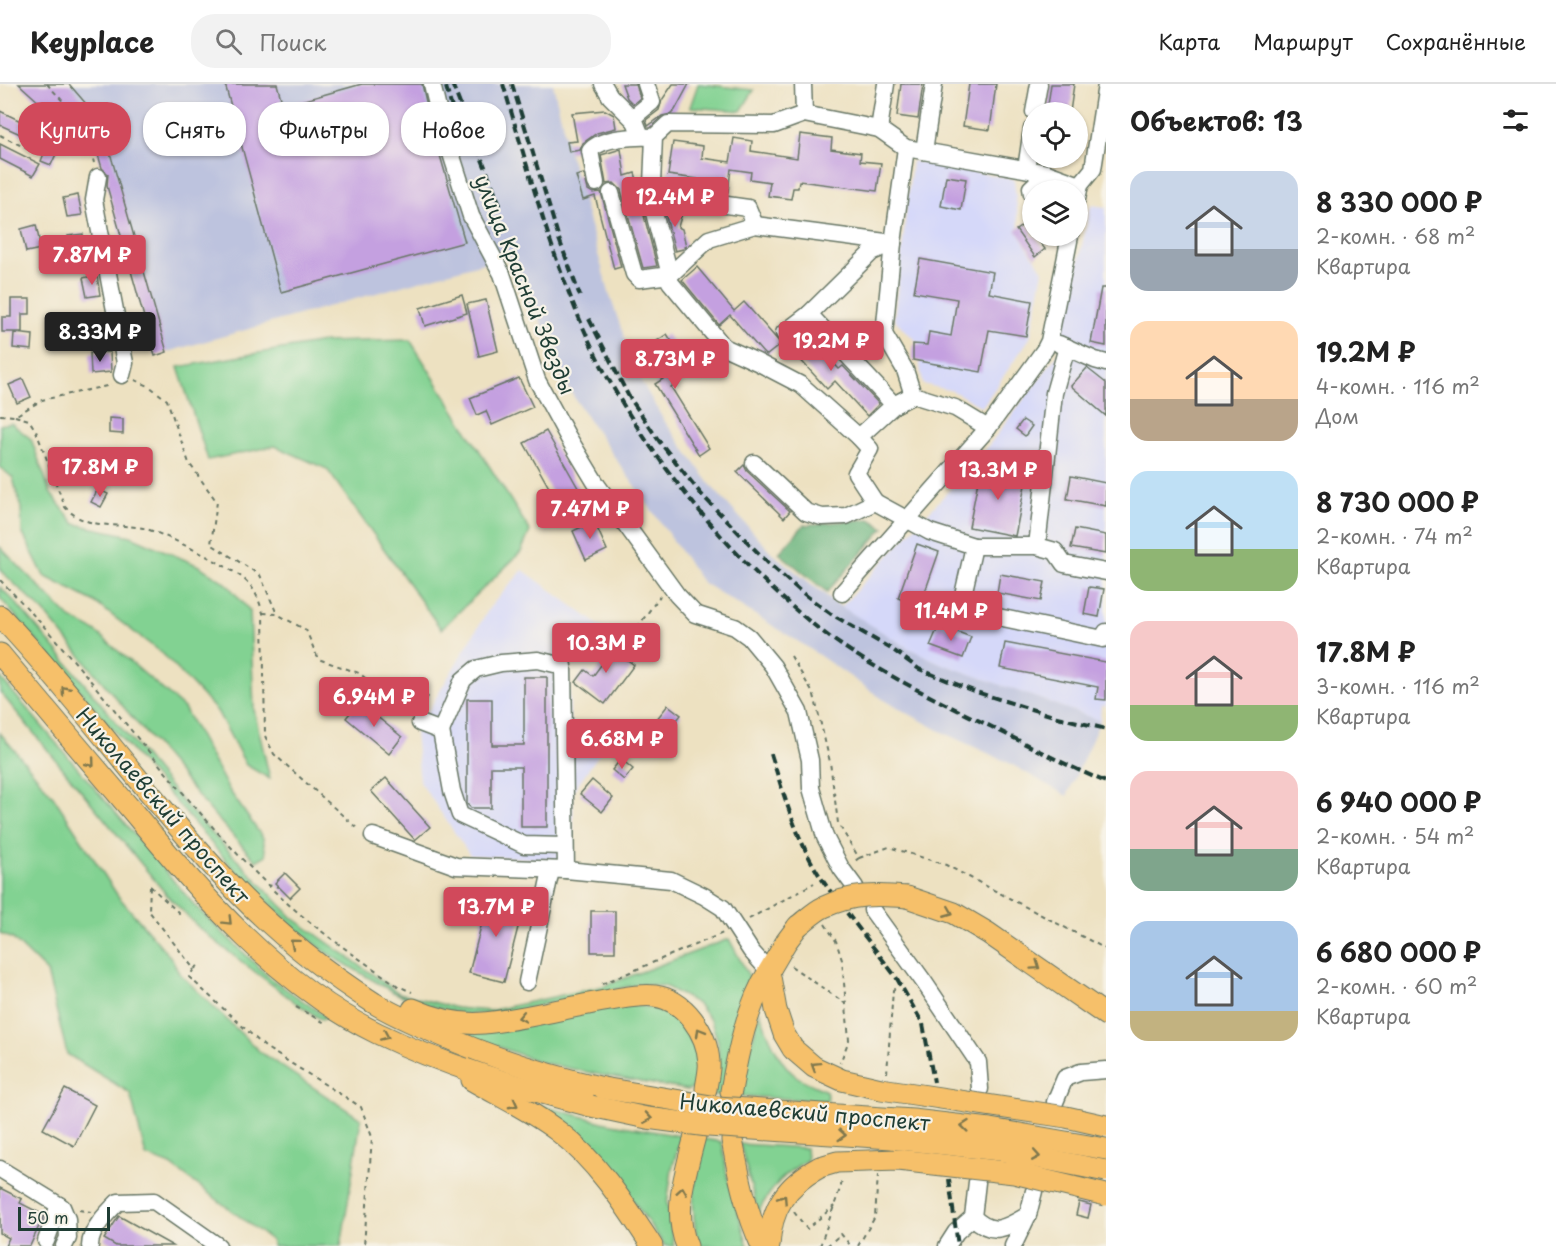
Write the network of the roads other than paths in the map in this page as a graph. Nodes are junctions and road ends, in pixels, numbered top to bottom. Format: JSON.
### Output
{"nodes":[{"id":1,"x":432,"y":84,"type":"edge"},
{"id":2,"x":603,"y":84,"type":"edge"},
{"id":3,"x":646,"y":84,"type":"edge"},
{"id":4,"x":803,"y":84,"type":"edge"},
{"id":5,"x":886,"y":84,"type":"edge"},
{"id":6,"x":934,"y":84,"type":"edge"},
{"id":7,"x":1039,"y":84,"type":"edge"},
{"id":8,"x":1106,"y":85,"type":"edge"},
{"id":9,"x":1036,"y":102,"type":"edge"},
{"id":10,"x":804,"y":114,"type":"junction"},
{"id":11,"x":879,"y":129,"type":"junction"},
{"id":12,"x":643,"y":132,"type":"junction"},
{"id":13,"x":906,"y":148,"type":"junction"},
{"id":14,"x":924,"y":151,"type":"junction"},
{"id":15,"x":1026,"y":169,"type":"joint"},
{"id":16,"x":1047,"y":173,"type":"junction"},
{"id":17,"x":98,"y":177,"type":"road end"},
{"id":18,"x":1040,"y":180,"type":"edge"},
{"id":19,"x":1058,"y":180,"type":"edge"},
{"id":20,"x":1086,"y":180,"type":"edge"},
{"id":21,"x":596,"y":183,"type":"dead end"},
{"id":22,"x":611,"y":193,"type":"dead end"},
{"id":23,"x":663,"y":196,"type":"junction"},
{"id":24,"x":755,"y":225,"type":"junction"},
{"id":25,"x":892,"y":243,"type":"junction"},
{"id":26,"x":1068,"y":246,"type":"edge"},
{"id":27,"x":670,"y":276,"type":"junction"},
{"id":28,"x":808,"y":314,"type":"junction"},
{"id":29,"x":784,"y":333,"type":"dead end"},
{"id":30,"x":1049,"y":341,"type":"junction"},
{"id":31,"x":1067,"y":347,"type":"junction"},
{"id":32,"x":1106,"y":363,"type":"edge"},
{"id":33,"x":122,"y":375,"type":"road end"},
{"id":34,"x":913,"y":395,"type":"junction"},
{"id":35,"x":894,"y":405,"type":"junction"},
{"id":36,"x":988,"y":428,"type":"junction"},
{"id":37,"x":859,"y":437,"type":"junction"},
{"id":38,"x":754,"y":463,"type":"dead end"},
{"id":39,"x":875,"y":502,"type":"junction"},
{"id":40,"x":907,"y":520,"type":"junction"},
{"id":41,"x":974,"y":546,"type":"junction"},
{"id":42,"x":1037,"y":546,"type":"junction"},
{"id":43,"x":1106,"y":572,"type":"edge"},
{"id":44,"x":842,"y":593,"type":"dead end"},
{"id":45,"x":0,"y":616,"type":"edge"},
{"id":46,"x":1106,"y":632,"type":"edge"},
{"id":47,"x":0,"y":654,"type":"edge"},
{"id":48,"x":420,"y":723,"type":"road end"},
{"id":49,"x":441,"y":731,"type":"junction"},
{"id":50,"x":373,"y":836,"type":"road end"},
{"id":51,"x":565,"y":846,"type":"junction"},
{"id":52,"x":558,"y":870,"type":"junction"},
{"id":53,"x":855,"y":887,"type":"dead end"},
{"id":54,"x":872,"y":910,"type":"dead end"},
{"id":55,"x":779,"y":967,"type":"junction"},
{"id":56,"x":340,"y":979,"type":"junction"},
{"id":57,"x":527,"y":982,"type":"dead end"},
{"id":58,"x":1106,"y":1015,"type":"edge"},
{"id":59,"x":427,"y":1055,"type":"junction"},
{"id":60,"x":1106,"y":1070,"type":"edge"},
{"id":61,"x":706,"y":1089,"type":"dead end"},
{"id":62,"x":980,"y":1089,"type":"dead end"},
{"id":63,"x":731,"y":1091,"type":"dead end"},
{"id":64,"x":1055,"y":1102,"type":"dead end"},
{"id":65,"x":1106,"y":1126,"type":"edge"},
{"id":66,"x":695,"y":1136,"type":"dead end"},
{"id":67,"x":732,"y":1140,"type":"dead end"},
{"id":68,"x":1106,"y":1149,"type":"edge"},
{"id":69,"x":0,"y":1169,"type":"edge"},
{"id":70,"x":1106,"y":1171,"type":"edge"},
{"id":71,"x":977,"y":1182,"type":"dead end"},
{"id":72,"x":1034,"y":1191,"type":"dead end"},
{"id":73,"x":1106,"y":1195,"type":"edge"},
{"id":74,"x":60,"y":1206,"type":"junction"},
{"id":75,"x":1028,"y":1215,"type":"junction"},
{"id":76,"x":973,"y":1217,"type":"junction"},
{"id":77,"x":46,"y":1241,"type":"dead end"},
{"id":78,"x":64,"y":1246,"type":"edge"},
{"id":79,"x":90,"y":1246,"type":"edge"},
{"id":80,"x":218,"y":1246,"type":"edge"},
{"id":81,"x":652,"y":1246,"type":"edge"},
{"id":82,"x":687,"y":1246,"type":"edge"},
{"id":83,"x":762,"y":1246,"type":"edge"},
{"id":84,"x":769,"y":1246,"type":"edge"},
{"id":85,"x":947,"y":1246,"type":"edge"},
{"id":86,"x":1013,"y":1246,"type":"edge"}],
"edges":[{"from":1,"to":53,"type":"street","name":"улица Красной Звезды"},
{"from":2,"to":12,"type":"street"},
{"from":3,"to":12,"type":"street"},
{"from":4,"to":10,"type":"street"},
{"from":5,"to":11,"type":"street"},
{"from":6,"to":14,"type":"street"},
{"from":7,"to":9,"type":"street"},
{"from":8,"to":20,"type":"street"},
{"from":10,"to":11,"type":"street"},
{"from":10,"to":12,"type":"street"},
{"from":11,"to":13,"type":"street"},
{"from":12,"to":21,"type":"street"},
{"from":12,"to":23,"type":"street"},
{"from":13,"to":14,"type":"street"},
{"from":13,"to":25,"type":"street"},
{"from":14,"to":15,"type":"street"},
{"from":15,"to":16,"type":"street"},
{"from":16,"to":18,"type":"street"},
{"from":16,"to":19,"type":"street"},
{"from":17,"to":33,"type":"street"},
{"from":22,"to":27,"type":"street"},
{"from":23,"to":24,"type":"street"},
{"from":23,"to":27,"type":"street"},
{"from":24,"to":25,"type":"street"},
{"from":24,"to":27,"type":"street"},
{"from":25,"to":28,"type":"street"},
{"from":25,"to":34,"type":"street"},
{"from":26,"to":30,"type":"street"},
{"from":27,"to":37,"type":"street"},
{"from":28,"to":29,"type":"street"},
{"from":28,"to":35,"type":"street"},
{"from":30,"to":31,"type":"street"},
{"from":30,"to":36,"type":"street"},
{"from":31,"to":32,"type":"street"},
{"from":31,"to":42,"type":"street"},
{"from":34,"to":35,"type":"street"},
{"from":34,"to":36,"type":"street"},
{"from":35,"to":37,"type":"street"},
{"from":36,"to":40,"type":"street"},
{"from":37,"to":39,"type":"street"},
{"from":38,"to":39,"type":"street"},
{"from":39,"to":40,"type":"street"},
{"from":40,"to":41,"type":"street"},
{"from":40,"to":44,"type":"street"},
{"from":41,"to":42,"type":"street"},
{"from":41,"to":46,"type":"street"},
{"from":42,"to":43,"type":"street"},
{"from":56,"to":45,"type":"main road","name":"Николаевский проспект","one_way":true},
{"from":47,"to":59,"type":"main road","name":"Николаевский проспект","one_way":true},
{"from":48,"to":49,"type":"street"},
{"from":49,"to":51,"type":"street"},
{"from":49,"to":51,"type":"street"},
{"from":50,"to":52,"type":"street"},
{"from":51,"to":52,"type":"street"},
{"from":52,"to":55,"type":"street"},
{"from":52,"to":57,"type":"street"},
{"from":54,"to":62,"type":"street"},
{"from":55,"to":58,"type":"main road","one_way":true,"bridge":true},
{"from":55,"to":63,"type":"main road"},
{"from":65,"to":55,"type":"main road","one_way":true,"bridge":true},
{"from":61,"to":56,"type":"main road","one_way":true},
{"from":68,"to":56,"type":"main road","name":"Николаевский проспект","one_way":true,"bridge":true},
{"from":59,"to":70,"type":"main road","name":"Николаевский проспект","one_way":true,"bridge":true},
{"from":59,"to":81,"type":"main road","one_way":true},
{"from":60,"to":64,"type":"street"},
{"from":82,"to":66,"type":"main road","one_way":true},
{"from":67,"to":83,"type":"main road"},
{"from":69,"to":74,"type":"street"},
{"from":71,"to":76,"type":"street"},
{"from":72,"to":75,"type":"street"},
{"from":84,"to":73,"type":"main road","one_way":true,"bridge":true},
{"from":74,"to":77,"type":"street"},
{"from":74,"to":78,"type":"street"},
{"from":75,"to":76,"type":"street"},
{"from":75,"to":86,"type":"street"},
{"from":76,"to":85,"type":"street"},
{"from":79,"to":80,"type":"street"}]}
